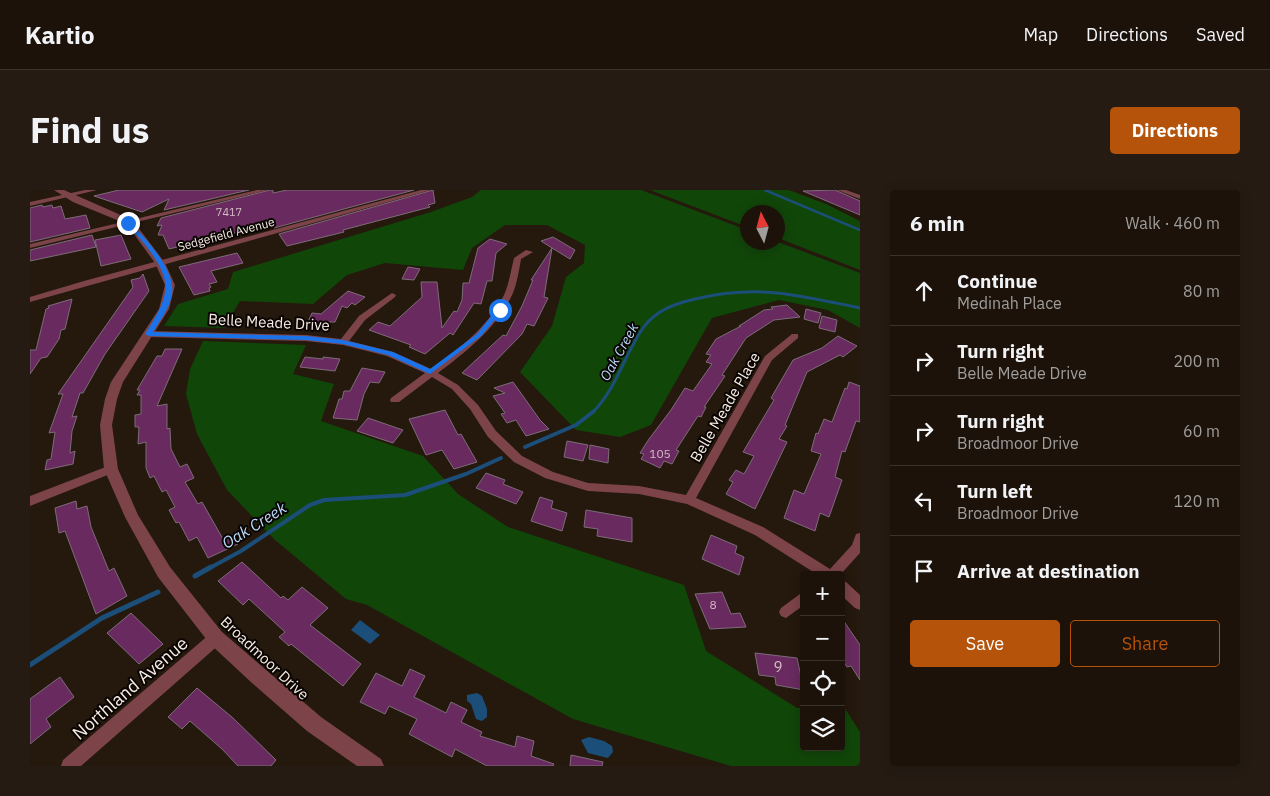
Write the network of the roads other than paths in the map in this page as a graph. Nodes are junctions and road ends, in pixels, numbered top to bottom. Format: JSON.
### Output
{"nodes":[{"id":1,"x":94,"y":190,"type":"edge"},
{"id":2,"x":265,"y":190,"type":"edge"},
{"id":3,"x":428,"y":190,"type":"edge"},
{"id":4,"x":840,"y":190,"type":"edge"},
{"id":5,"x":63,"y":193,"type":"edge"},
{"id":6,"x":860,"y":197,"type":"edge"},
{"id":7,"x":30,"y":204,"type":"edge"},
{"id":8,"x":128,"y":223,"type":"junction"},
{"id":9,"x":30,"y":246,"type":"edge"},
{"id":10,"x":529,"y":252,"type":"dead end"},
{"id":11,"x":160,"y":263,"type":"junction"},
{"id":12,"x":392,"y":295,"type":"dead end"},
{"id":13,"x":30,"y":300,"type":"edge"},
{"id":14,"x":149,"y":334,"type":"junction"},
{"id":15,"x":796,"y":336,"type":"dead end"},
{"id":16,"x":343,"y":342,"type":"junction"},
{"id":17,"x":430,"y":372,"type":"junction"},
{"id":18,"x":395,"y":400,"type":"dead end"},
{"id":19,"x":111,"y":469,"type":"junction"},
{"id":20,"x":689,"y":500,"type":"junction"},
{"id":21,"x":30,"y":501,"type":"edge"},
{"id":22,"x":860,"y":538,"type":"edge"},
{"id":23,"x":823,"y":571,"type":"edge"},
{"id":24,"x":834,"y":571,"type":"edge"},
{"id":25,"x":845,"y":590,"type":"edge"},
{"id":26,"x":800,"y":600,"type":"edge"},
{"id":27,"x":860,"y":604,"type":"edge"},
{"id":28,"x":786,"y":612,"type":"dead end"},
{"id":29,"x":216,"y":638,"type":"junction"},
{"id":30,"x":69,"y":766,"type":"edge"},
{"id":31,"x":374,"y":766,"type":"edge"}],
"edges":[{"from":1,"to":5,"type":"street"},
{"from":2,"to":8,"type":"street"},
{"from":3,"to":11,"type":"street","name":"Sedgefield Avenue"},
{"from":4,"to":6,"type":"street"},
{"from":5,"to":7,"type":"street"},
{"from":5,"to":8,"type":"street","name":"Broadmoor Drive"},
{"from":8,"to":9,"type":"street"},
{"from":8,"to":11,"type":"street","name":"Broadmoor Drive"},
{"from":10,"to":17,"type":"street"},
{"from":11,"to":13,"type":"street","name":"Sedgefield Avenue"},
{"from":11,"to":14,"type":"street","name":"Broadmoor Drive"},
{"from":12,"to":16,"type":"street"},
{"from":14,"to":16,"type":"street","name":"Belle Meade Drive"},
{"from":14,"to":19,"type":"street","name":"Broadmoor Drive"},
{"from":15,"to":20,"type":"street","name":"Belle Meade Place"},
{"from":16,"to":17,"type":"street","name":"Belle Meade Drive"},
{"from":17,"to":18,"type":"street"},
{"from":17,"to":20,"type":"street","name":"Belle Meade Drive"},
{"from":19,"to":21,"type":"street"},
{"from":19,"to":29,"type":"street","name":"Broadmoor Drive"},
{"from":20,"to":23,"type":"street","name":"Belle Meade Drive"},
{"from":22,"to":24,"type":"street"},
{"from":25,"to":27,"type":"street"},
{"from":26,"to":28,"type":"street"},
{"from":29,"to":30,"type":"street","name":"Northland Avenue"},
{"from":29,"to":31,"type":"street","name":"Broadmoor Drive"}]}
